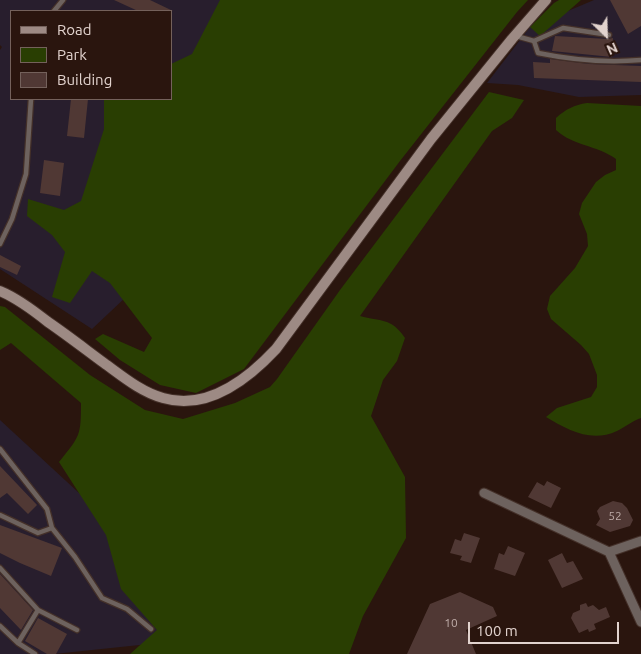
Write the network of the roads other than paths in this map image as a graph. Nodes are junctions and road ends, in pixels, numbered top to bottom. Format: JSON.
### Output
{"nodes":[{"id":1,"x":63,"y":0,"type":"edge"},
{"id":2,"x":546,"y":0,"type":"edge"},
{"id":3,"x":55,"y":10,"type":"edge"},
{"id":4,"x":609,"y":35,"type":"dead end"},
{"id":5,"x":514,"y":36,"type":"junction"},
{"id":6,"x":534,"y":41,"type":"junction"},
{"id":7,"x":641,"y":60,"type":"edge"},
{"id":8,"x":31,"y":100,"type":"edge"},
{"id":9,"x":0,"y":244,"type":"edge"},
{"id":10,"x":0,"y":291,"type":"edge"},
{"id":11,"x":0,"y":449,"type":"edge"},
{"id":12,"x":484,"y":493,"type":"dead end"},
{"id":13,"x":0,"y":515,"type":"edge"},
{"id":14,"x":52,"y":528,"type":"junction"},
{"id":15,"x":641,"y":541,"type":"edge"},
{"id":16,"x":609,"y":552,"type":"junction"},
{"id":17,"x":0,"y":568,"type":"edge"},
{"id":18,"x":38,"y":610,"type":"junction"},
{"id":19,"x":641,"y":622,"type":"edge"},
{"id":20,"x":0,"y":626,"type":"edge"},
{"id":21,"x":151,"y":629,"type":"dead end"},
{"id":22,"x":77,"y":630,"type":"dead end"},
{"id":23,"x":18,"y":643,"type":"junction"},
{"id":24,"x":35,"y":654,"type":"edge"}],
"edges":[{"from":1,"to":3,"type":"lane"},
{"from":2,"to":5,"type":"main road"},
{"from":4,"to":6,"type":"lane"},
{"from":5,"to":6,"type":"lane"},
{"from":5,"to":10,"type":"main road"},
{"from":6,"to":7,"type":"lane"},
{"from":8,"to":9,"type":"lane"},
{"from":11,"to":14,"type":"lane"},
{"from":12,"to":16,"type":"street"},
{"from":13,"to":14,"type":"lane"},
{"from":14,"to":21,"type":"lane"},
{"from":15,"to":16,"type":"street"},
{"from":16,"to":19,"type":"street"},
{"from":17,"to":18,"type":"lane"},
{"from":18,"to":22,"type":"lane"},
{"from":18,"to":23,"type":"lane"},
{"from":20,"to":23,"type":"lane"},
{"from":23,"to":24,"type":"lane"}]}
